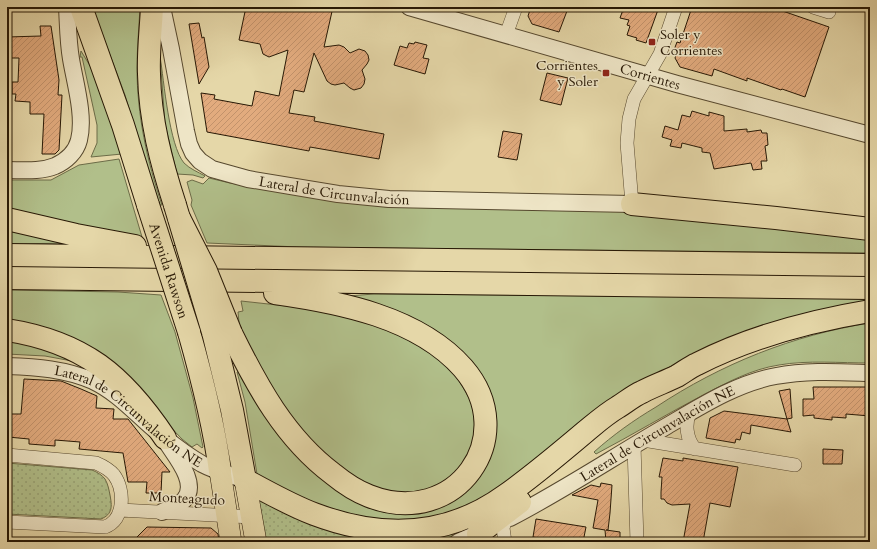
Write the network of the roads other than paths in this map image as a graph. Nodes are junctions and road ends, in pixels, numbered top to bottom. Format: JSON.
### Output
{"nodes":[{"id":1,"x":67,"y":7,"type":"edge"},
{"id":2,"x":81,"y":7,"type":"edge"},
{"id":3,"x":152,"y":7,"type":"edge"},
{"id":4,"x":162,"y":7,"type":"edge"},
{"id":5,"x":409,"y":7,"type":"edge"},
{"id":6,"x":516,"y":7,"type":"edge"},
{"id":7,"x":676,"y":7,"type":"edge"},
{"id":8,"x":813,"y":7,"type":"edge"},
{"id":9,"x":829,"y":12,"type":"dead end"},
{"id":10,"x":506,"y":35,"type":"junction"},
{"id":11,"x":647,"y":76,"type":"junction"},
{"id":12,"x":870,"y":135,"type":"edge"},
{"id":13,"x":7,"y":170,"type":"edge"},
{"id":14,"x":632,"y":204,"type":"junction"},
{"id":15,"x":7,"y":219,"type":"edge"},
{"id":16,"x":870,"y":229,"type":"edge"},
{"id":17,"x":7,"y":255,"type":"edge"},
{"id":18,"x":240,"y":258,"type":"junction"},
{"id":19,"x":870,"y":265,"type":"edge"},
{"id":20,"x":7,"y":278,"type":"edge"},
{"id":21,"x":111,"y":279,"type":"junction"},
{"id":22,"x":870,"y":288,"type":"edge"},
{"id":23,"x":870,"y":311,"type":"edge"},
{"id":24,"x":7,"y":330,"type":"edge"},
{"id":25,"x":222,"y":332,"type":"junction"},
{"id":26,"x":7,"y":366,"type":"edge"},
{"id":27,"x":870,"y":373,"type":"edge"},
{"id":28,"x":676,"y":376,"type":"junction"},
{"id":29,"x":690,"y":412,"type":"junction"},
{"id":30,"x":165,"y":438,"type":"junction"},
{"id":31,"x":639,"y":442,"type":"junction"},
{"id":32,"x":696,"y":448,"type":"junction"},
{"id":33,"x":7,"y":455,"type":"edge"},
{"id":34,"x":795,"y":465,"type":"dead end"},
{"id":35,"x":220,"y":471,"type":"junction"},
{"id":36,"x":245,"y":480,"type":"junction"},
{"id":37,"x":120,"y":510,"type":"junction"},
{"id":38,"x":162,"y":512,"type":"junction"},
{"id":39,"x":507,"y":515,"type":"junction"},
{"id":40,"x":227,"y":516,"type":"junction"},
{"id":41,"x":252,"y":517,"type":"junction"},
{"id":42,"x":7,"y":522,"type":"edge"},
{"id":43,"x":478,"y":534,"type":"joint"},
{"id":44,"x":231,"y":542,"type":"edge"},
{"id":45,"x":256,"y":542,"type":"edge"},
{"id":46,"x":458,"y":542,"type":"edge"},
{"id":47,"x":505,"y":542,"type":"edge"},
{"id":48,"x":636,"y":542,"type":"edge"}],
"edges":[{"from":1,"to":13,"type":"street"},
{"from":2,"to":35,"type":"highway","name":"Avenida Rawson","bridge":true},
{"from":3,"to":25,"type":"highway","name":"Avenida Rawson","bridge":true},
{"from":4,"to":14,"type":"street","name":"Lateral de Circunvalación"},
{"from":5,"to":10,"type":"street","name":"Corrientes"},
{"from":6,"to":10,"type":"street"},
{"from":7,"to":11,"type":"street"},
{"from":8,"to":9,"type":"street"},
{"from":10,"to":11,"type":"street","name":"Corrientes"},
{"from":11,"to":12,"type":"street","name":"Corrientes"},
{"from":11,"to":14,"type":"street"},
{"from":14,"to":16,"type":"highway"},
{"from":15,"to":18,"type":"highway"},
{"from":17,"to":18,"type":"highway"},
{"from":18,"to":19,"type":"highway"},
{"from":20,"to":21,"type":"highway"},
{"from":21,"to":22,"type":"highway"},
{"from":21,"to":25,"type":"highway"},
{"from":23,"to":28,"type":"highway"},
{"from":24,"to":30,"type":"highway"},
{"from":25,"to":36,"type":"highway"},
{"from":26,"to":30,"type":"street","name":"Lateral de Circunvalación NE"},
{"from":27,"to":29,"type":"street","name":"Lateral de Circunvalación NE"},
{"from":28,"to":36,"type":"highway"},
{"from":28,"to":39,"type":"highway"},
{"from":29,"to":31,"type":"street","name":"Lateral de Circunvalación NE"},
{"from":29,"to":32,"type":"street"},
{"from":30,"to":35,"type":"street","name":"Lateral de Circunvalación NE"},
{"from":30,"to":38,"type":"street"},
{"from":31,"to":32,"type":"street"},
{"from":31,"to":39,"type":"street","name":"Lateral de Circunvalación NE"},
{"from":31,"to":48,"type":"street"},
{"from":32,"to":34,"type":"street"},
{"from":33,"to":37,"type":"street"},
{"from":35,"to":36,"type":"street","name":"Lateral de Circunvalación NE"},
{"from":35,"to":40,"type":"main road","name":"Avenida Rawson"},
{"from":36,"to":41,"type":"main road"},
{"from":37,"to":38,"type":"street","name":"Monteagudo"},
{"from":37,"to":42,"type":"street"},
{"from":38,"to":40,"type":"street","name":"Monteagudo"},
{"from":39,"to":43,"type":"highway"},
{"from":39,"to":47,"type":"street"},
{"from":40,"to":41,"type":"street","name":"Monteagudo"},
{"from":40,"to":44,"type":"main road","name":"Avenida Rawson"},
{"from":41,"to":45,"type":"main road"},
{"from":43,"to":46,"type":"street"}]}
